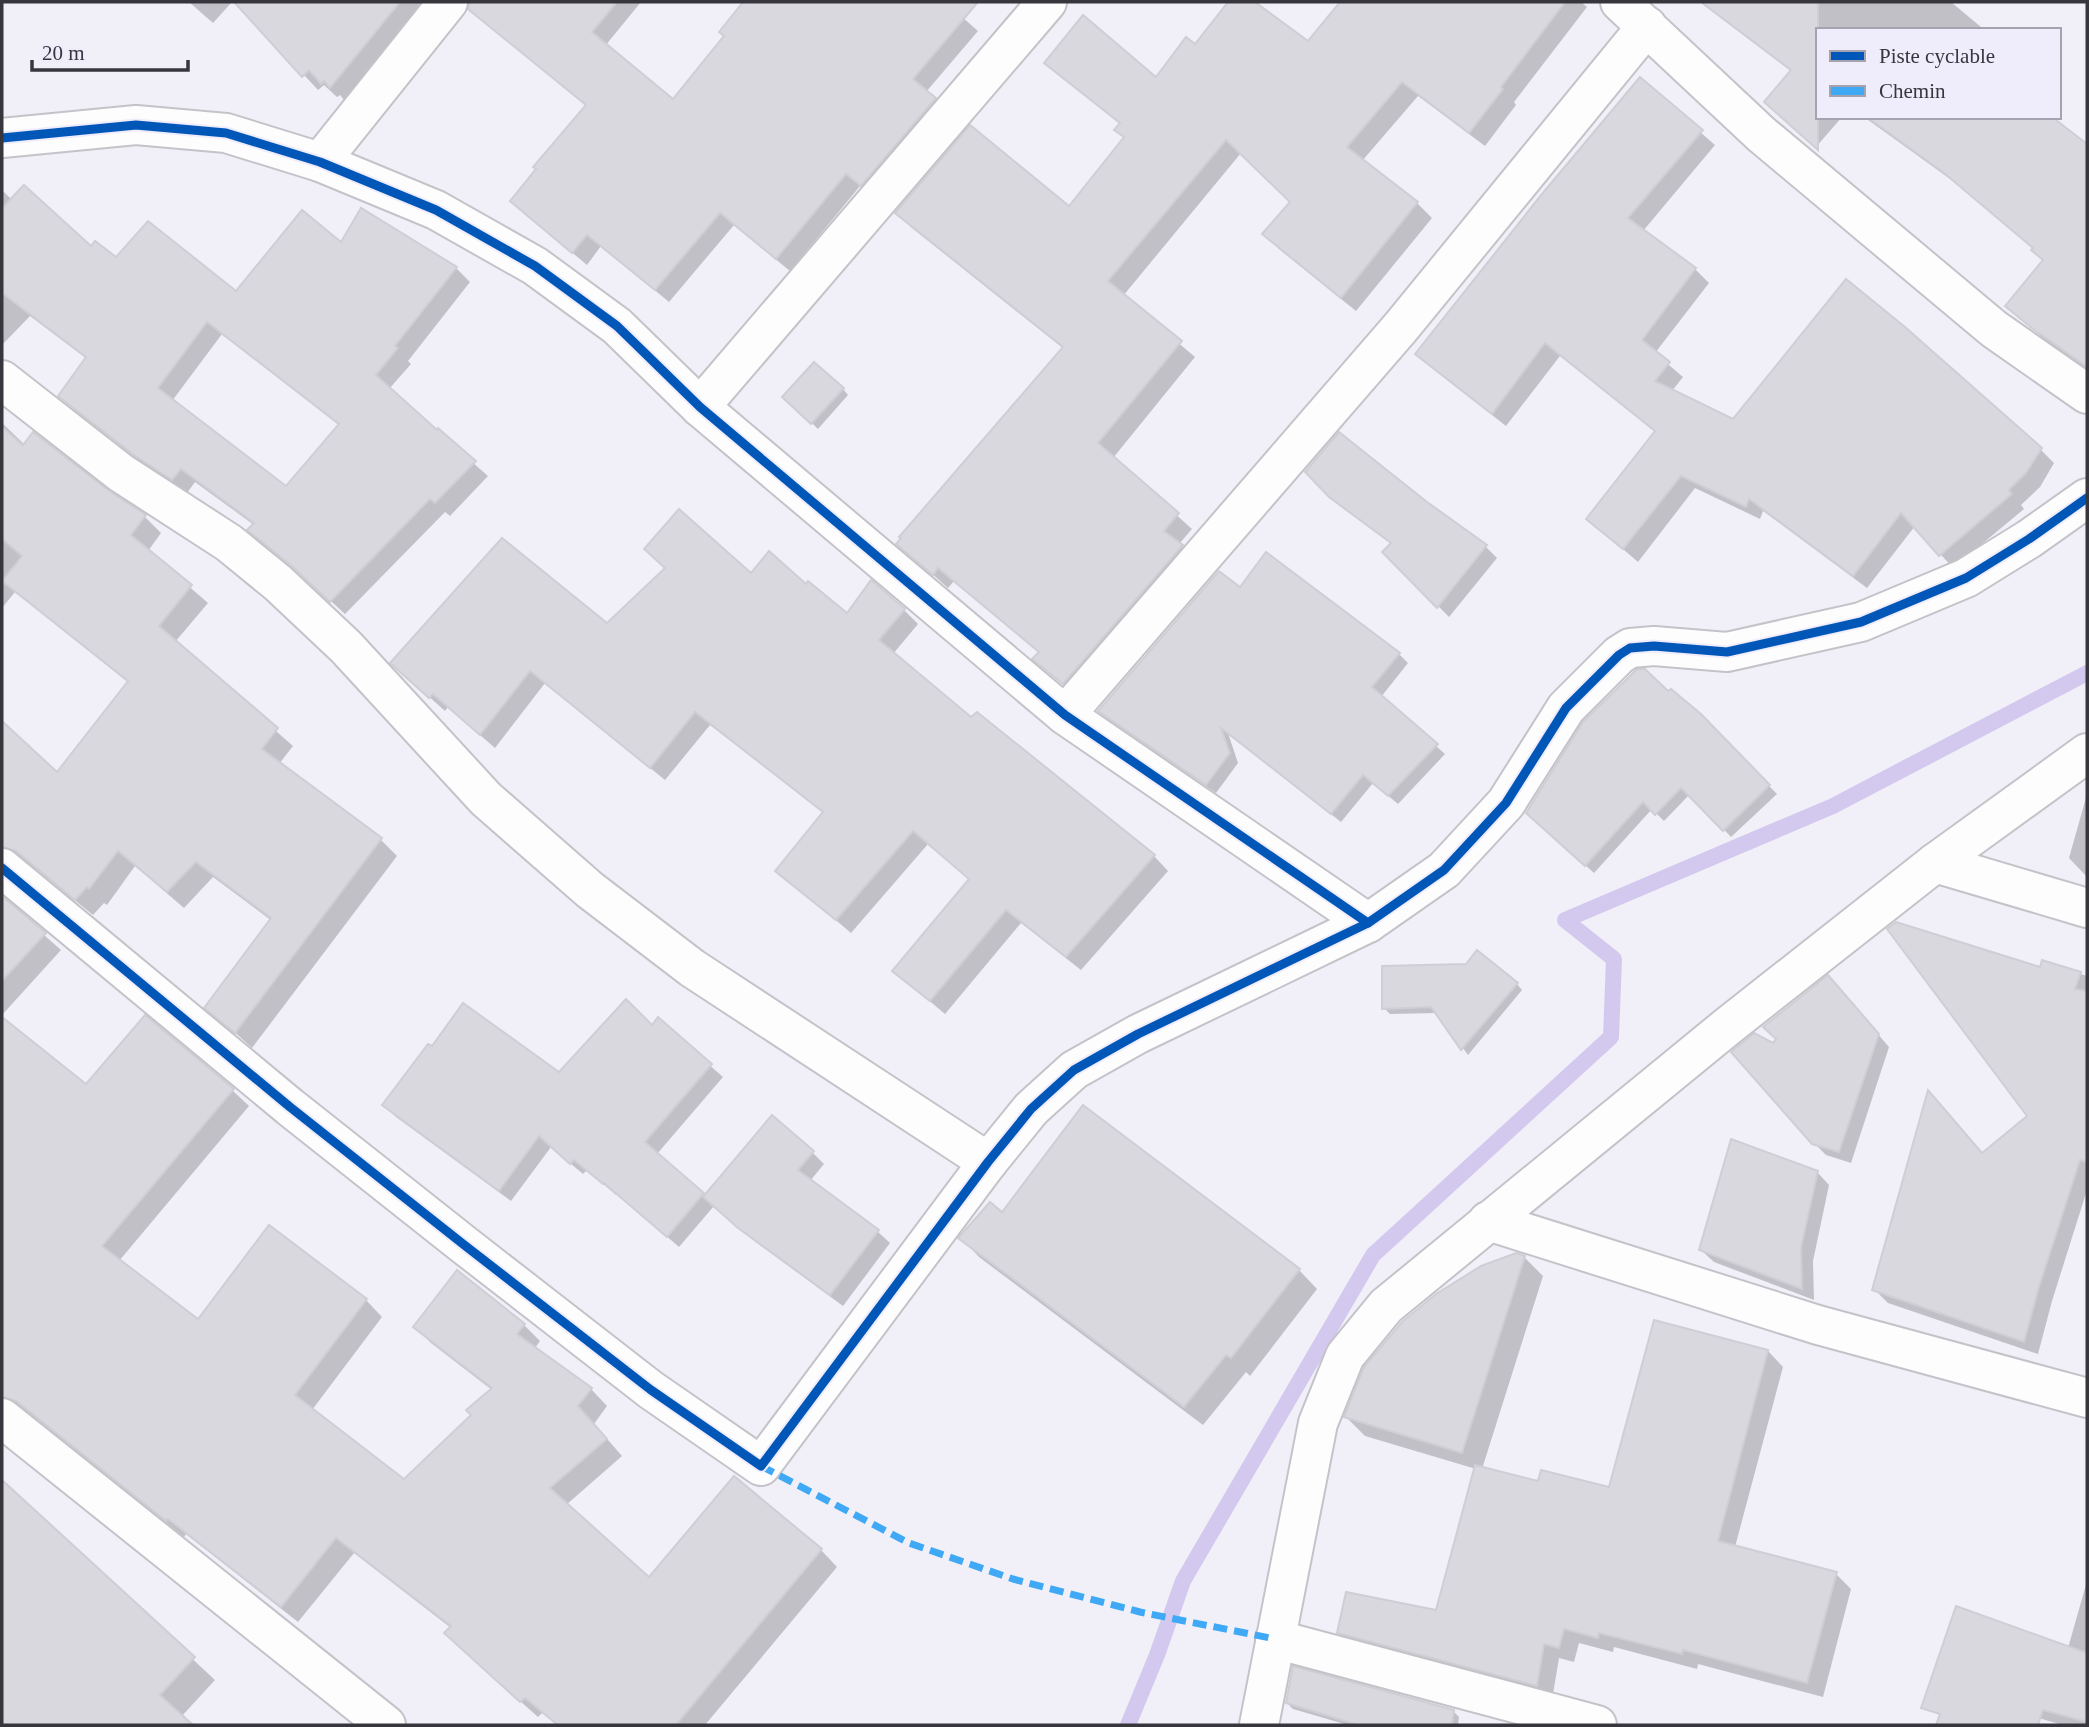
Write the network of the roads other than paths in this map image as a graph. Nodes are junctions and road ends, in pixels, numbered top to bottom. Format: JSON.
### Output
{"nodes":[{"id":1,"x":448,"y":2,"type":"edge"},
{"id":2,"x":1047,"y":2,"type":"edge"},
{"id":3,"x":1633,"y":14,"type":"edge"},
{"id":4,"x":2,"y":138,"type":"edge"},
{"id":5,"x":320,"y":162,"type":"junction"},
{"id":6,"x":2,"y":380,"type":"edge"},
{"id":7,"x":2087,"y":394,"type":"edge"},
{"id":8,"x":699,"y":407,"type":"junction"},
{"id":9,"x":2087,"y":498,"type":"edge"},
{"id":10,"x":1065,"y":715,"type":"junction"},
{"id":11,"x":2087,"y":753,"type":"edge"},
{"id":12,"x":1935,"y":863,"type":"junction"},
{"id":13,"x":2,"y":868,"type":"edge"},
{"id":14,"x":2087,"y":908,"type":"edge"},
{"id":15,"x":1368,"y":923,"type":"junction"},
{"id":16,"x":988,"y":1162,"type":"junction"},
{"id":17,"x":1488,"y":1221,"type":"junction"},
{"id":18,"x":2087,"y":1398,"type":"edge"},
{"id":19,"x":2,"y":1418,"type":"edge"},
{"id":20,"x":1275,"y":1639,"type":"junction"},
{"id":21,"x":386,"y":1725,"type":"edge"},
{"id":22,"x":1259,"y":1725,"type":"edge"},
{"id":23,"x":1597,"y":1725,"type":"edge"}],
"edges":[{"from":1,"to":5,"type":"street"},
{"from":2,"to":8,"type":"street"},
{"from":3,"to":7,"type":"street"},
{"from":3,"to":10,"type":"street"},
{"from":4,"to":5,"type":"street"},
{"from":5,"to":8,"type":"street"},
{"from":6,"to":16,"type":"street"},
{"from":8,"to":10,"type":"street"},
{"from":9,"to":15,"type":"street"},
{"from":10,"to":15,"type":"street"},
{"from":11,"to":12,"type":"street"},
{"from":12,"to":14,"type":"street"},
{"from":12,"to":17,"type":"street"},
{"from":13,"to":16,"type":"street"},
{"from":15,"to":16,"type":"street"},
{"from":17,"to":18,"type":"street"},
{"from":17,"to":20,"type":"street"},
{"from":19,"to":21,"type":"street"},
{"from":20,"to":22,"type":"street"},
{"from":20,"to":23,"type":"street"}]}
